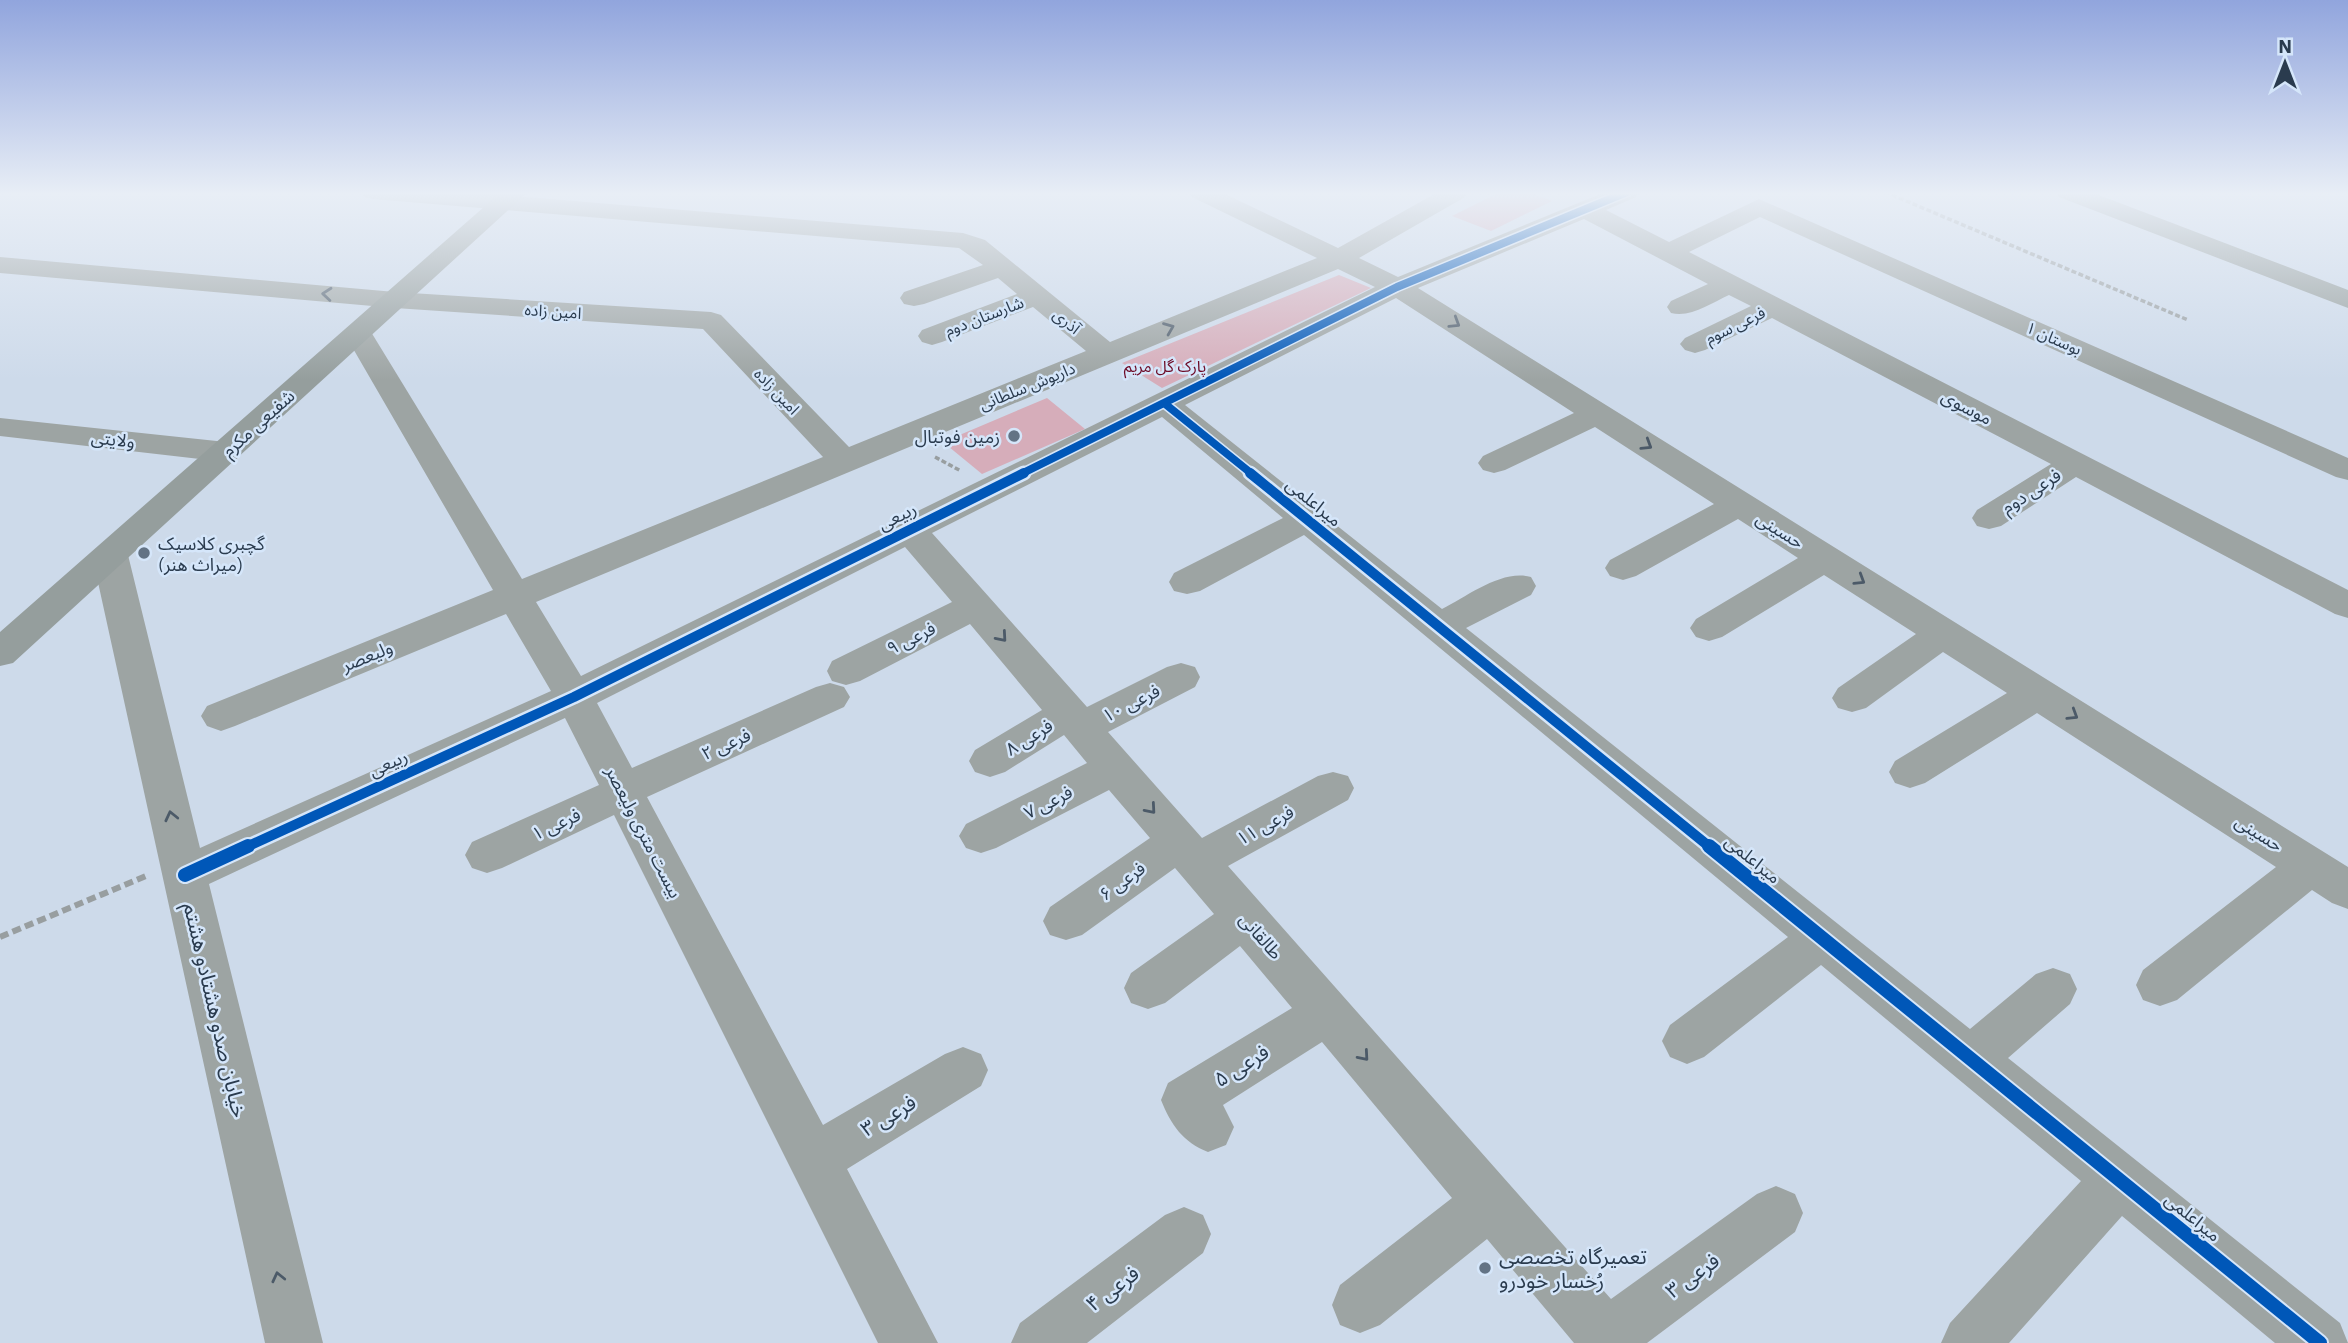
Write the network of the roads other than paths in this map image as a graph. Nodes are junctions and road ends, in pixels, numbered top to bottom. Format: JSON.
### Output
{"nodes":[{"id":1,"x":446,"y":255,"type":"edge"},
{"id":2,"x":987,"y":255,"type":"edge"},
{"id":3,"x":1331,"y":255,"type":"edge"},
{"id":4,"x":1344,"y":255,"type":"edge"},
{"id":5,"x":1476,"y":255,"type":"edge"},
{"id":6,"x":1671,"y":255,"type":"edge"},
{"id":7,"x":1892,"y":255,"type":"edge"},
{"id":8,"x":2230,"y":255,"type":"edge"},
{"id":9,"x":2265,"y":255,"type":"edge"},
{"id":10,"x":1338,"y":258,"type":"junction"},
{"id":11,"x":0,"y":265,"type":"edge"},
{"id":12,"x":1002,"y":267,"type":"junction"},
{"id":13,"x":1731,"y":284,"type":"junction"},
{"id":14,"x":2348,"y":286,"type":"edge"},
{"id":15,"x":1398,"y":287,"type":"junction"},
{"id":16,"x":914,"y":298,"type":"dead end"},
{"id":17,"x":395,"y":300,"type":"junction"},
{"id":18,"x":2348,"y":300,"type":"edge"},
{"id":19,"x":1046,"y":304,"type":"junction"},
{"id":20,"x":1774,"y":306,"type":"junction"},
{"id":21,"x":1681,"y":307,"type":"dead end"},
{"id":22,"x":710,"y":321,"type":"joint"},
{"id":23,"x":358,"y":333,"type":"junction"},
{"id":24,"x":932,"y":336,"type":"dead end"},
{"id":25,"x":1695,"y":344,"type":"dead end"},
{"id":26,"x":960,"y":351,"type":"dead end"},
{"id":27,"x":1106,"y":354,"type":"junction"},
{"id":28,"x":1164,"y":403,"type":"junction"},
{"id":29,"x":1597,"y":414,"type":"junction"},
{"id":30,"x":0,"y":427,"type":"edge"},
{"id":31,"x":226,"y":452,"type":"junction"},
{"id":32,"x":844,"y":461,"type":"junction"},
{"id":33,"x":1494,"y":463,"type":"dead end"},
{"id":34,"x":2074,"y":464,"type":"junction"},
{"id":35,"x":2348,"y":470,"type":"edge"},
{"id":36,"x":1740,"y":504,"type":"junction"},
{"id":37,"x":1989,"y":518,"type":"dead end"},
{"id":38,"x":1307,"y":519,"type":"junction"},
{"id":39,"x":910,"y":530,"type":"junction"},
{"id":40,"x":110,"y":555,"type":"junction"},
{"id":41,"x":1825,"y":558,"type":"junction"},
{"id":42,"x":1623,"y":568,"type":"dead end"},
{"id":43,"x":1186,"y":582,"type":"dead end"},
{"id":44,"x":1518,"y":586,"type":"dead end"},
{"id":45,"x":513,"y":595,"type":"junction"},
{"id":46,"x":2348,"y":605,"type":"edge"},
{"id":47,"x":976,"y":606,"type":"junction"},
{"id":48,"x":1439,"y":626,"type":"junction"},
{"id":49,"x":1709,"y":628,"type":"dead end"},
{"id":50,"x":1944,"y":633,"type":"junction"},
{"id":51,"x":3,"y":647,"type":"edge"},
{"id":52,"x":1181,"y":677,"type":"dead end"},
{"id":53,"x":838,"y":684,"type":"joint"},
{"id":54,"x":2038,"y":693,"type":"junction"},
{"id":55,"x":574,"y":697,"type":"junction"},
{"id":56,"x":1852,"y":698,"type":"dead end"},
{"id":57,"x":221,"y":716,"type":"dead end"},
{"id":58,"x":1074,"y":721,"type":"junction"},
{"id":59,"x":990,"y":761,"type":"dead end"},
{"id":60,"x":1115,"y":768,"type":"junction"},
{"id":61,"x":1910,"y":772,"type":"dead end"},
{"id":62,"x":1333,"y":788,"type":"dead end"},
{"id":63,"x":623,"y":791,"type":"junction"},
{"id":64,"x":981,"y":836,"type":"dead end"},
{"id":65,"x":1188,"y":852,"type":"junction"},
{"id":66,"x":487,"y":855,"type":"dead end"},
{"id":67,"x":2310,"y":866,"type":"junction"},
{"id":68,"x":185,"y":875,"type":"junction"},
{"id":69,"x":2348,"y":890,"type":"edge"},
{"id":70,"x":1244,"y":917,"type":"junction"},
{"id":71,"x":1066,"y":921,"type":"dead end"},
{"id":72,"x":1822,"y":938,"type":"junction"},
{"id":73,"x":2160,"y":985,"type":"dead end"},
{"id":74,"x":1148,"y":988,"type":"dead end"},
{"id":75,"x":2053,"y":989,"type":"dead end"},
{"id":76,"x":1326,"y":1013,"type":"junction"},
{"id":77,"x":1687,"y":1041,"type":"dead end"},
{"id":78,"x":1971,"y":1059,"type":"junction"},
{"id":79,"x":963,"y":1070,"type":"dead end"},
{"id":80,"x":1208,"y":1127,"type":"dead end"},
{"id":81,"x":814,"y":1159,"type":"junction"},
{"id":82,"x":2119,"y":1179,"type":"junction"},
{"id":83,"x":1490,"y":1202,"type":"junction"},
{"id":84,"x":1776,"y":1213,"type":"dead end"},
{"id":85,"x":1184,"y":1234,"type":"dead end"},
{"id":86,"x":1360,"y":1305,"type":"dead end"},
{"id":87,"x":1609,"y":1340,"type":"edge"},
{"id":88,"x":294,"y":1343,"type":"edge"},
{"id":89,"x":909,"y":1343,"type":"edge"},
{"id":90,"x":1040,"y":1343,"type":"edge"},
{"id":91,"x":1970,"y":1343,"type":"edge"},
{"id":92,"x":2320,"y":1343,"type":"edge"}],
"edges":[{"from":1,"to":17,"type":"main road","name":"شفیعی مکرم"},
{"from":2,"to":12,"type":"street","name":"آذری"},
{"from":3,"to":10,"type":"street","name":"حسینی"},
{"from":4,"to":10,"type":"street","name":"داریوش سلطانی"},
{"from":5,"to":15,"type":"street","name":"ربیعی"},
{"from":6,"to":13,"type":"street","name":"موسوی"},
{"from":7,"to":35,"type":"street","name":"بوستان ۱"},
{"from":8,"to":18,"type":"main road"},
{"from":9,"to":14,"type":"main road"},
{"from":10,"to":15,"type":"street","name":"حسینی"},
{"from":27,"to":10,"type":"street","name":"داریوش سلطانی","one_way":true},
{"from":17,"to":11,"type":"street","name":"امين زاده","one_way":true},
{"from":12,"to":16,"type":"street"},
{"from":12,"to":19,"type":"street","name":"آذری"},
{"from":13,"to":20,"type":"street","name":"موسوی"},
{"from":13,"to":21,"type":"street"},
{"from":15,"to":28,"type":"street","name":"ربیعی"},
{"from":15,"to":29,"type":"street","name":"حسینی","one_way":true},
{"from":17,"to":22,"type":"street","name":"امين زاده"},
{"from":17,"to":23,"type":"main road","name":"شفیعی مکرم"},
{"from":19,"to":24,"type":"street","name":"شارستان دوم"},
{"from":19,"to":26,"type":"street"},
{"from":19,"to":27,"type":"street","name":"آذری"},
{"from":20,"to":25,"type":"street","name":"فرعی سوم"},
{"from":20,"to":34,"type":"street","name":"موسوی"},
{"from":22,"to":32,"type":"street","name":"امین زاده"},
{"from":23,"to":31,"type":"main road","name":"شفیعی مکرم"},
{"from":23,"to":45,"type":"street","name":"بیست متری ولیعصر"},
{"from":27,"to":32,"type":"street","name":"داریوش سلطانی"},
{"from":28,"to":38,"type":"street","name":"میراعلمی"},
{"from":28,"to":39,"type":"street","name":"ربیعی"},
{"from":29,"to":33,"type":"street"},
{"from":29,"to":36,"type":"street","name":"حسینی","one_way":true},
{"from":30,"to":31,"type":"street","name":"ولایتی"},
{"from":31,"to":40,"type":"main road","name":"شفیعی مکرم"},
{"from":32,"to":45,"type":"street","name":"داریوش سلطانی"},
{"from":34,"to":37,"type":"street","name":"فرعی دوم"},
{"from":34,"to":46,"type":"street","name":"موسوی"},
{"from":36,"to":41,"type":"street","name":"حسینی"},
{"from":36,"to":42,"type":"street"},
{"from":38,"to":43,"type":"street"},
{"from":38,"to":48,"type":"street","name":"میراعلمی"},
{"from":39,"to":47,"type":"street","name":"طالقانی"},
{"from":39,"to":55,"type":"street","name":"ربیعی"},
{"from":40,"to":51,"type":"main road","name":"شفیعی مکرم"},
{"from":68,"to":40,"type":"street","name":"خیابان صدو هشتادو هشتم","one_way":true},
{"from":41,"to":49,"type":"street"},
{"from":41,"to":50,"type":"street","name":"حسینی","one_way":true},
{"from":44,"to":48,"type":"street"},
{"from":45,"to":55,"type":"street","name":"بیست متری ولیعصر"},
{"from":45,"to":57,"type":"street","name":"ولیعصر"},
{"from":47,"to":53,"type":"street","name":"فرعی ۹"},
{"from":47,"to":58,"type":"street","name":"طالقانی","one_way":true},
{"from":48,"to":72,"type":"street","name":"میراعلمی"},
{"from":50,"to":54,"type":"street","name":"حسینی"},
{"from":50,"to":56,"type":"street"},
{"from":52,"to":58,"type":"street","name":"فرعی ۱۰"},
{"from":53,"to":63,"type":"street","name":"فرعی ۲"},
{"from":54,"to":61,"type":"street"},
{"from":54,"to":67,"type":"street","name":"حسینی","one_way":true},
{"from":55,"to":63,"type":"street","name":"بیست متری ولیعصر"},
{"from":55,"to":68,"type":"street","name":"ربیعی"},
{"from":58,"to":59,"type":"street","name":"فرعی ۸"},
{"from":58,"to":60,"type":"street","name":"طالقانی"},
{"from":60,"to":64,"type":"street","name":"فرعی ۷"},
{"from":60,"to":65,"type":"street","name":"طالقانی","one_way":true},
{"from":62,"to":65,"type":"street","name":"فرعی ۱۱"},
{"from":63,"to":66,"type":"street","name":"فرعی ۱"},
{"from":63,"to":81,"type":"street","name":"بیست متری ولیعصر"},
{"from":65,"to":70,"type":"street","name":"طالقانی"},
{"from":65,"to":71,"type":"street","name":"فرعی ۶"},
{"from":67,"to":69,"type":"street","name":"حسینی"},
{"from":67,"to":73,"type":"street"},
{"from":88,"to":68,"type":"street","name":"خیابان صدو هشتادو هشتم","one_way":true},
{"from":70,"to":74,"type":"street"},
{"from":70,"to":76,"type":"street","name":"طالقانی"},
{"from":72,"to":77,"type":"street"},
{"from":72,"to":78,"type":"street","name":"میراعلمی"},
{"from":75,"to":78,"type":"street"},
{"from":76,"to":80,"type":"street","name":"فرعی ۵"},
{"from":76,"to":83,"type":"street","name":"طالقانی","one_way":true},
{"from":78,"to":82,"type":"street","name":"میراعلمی"},
{"from":79,"to":81,"type":"street","name":"فرعی ۳"},
{"from":81,"to":89,"type":"street","name":"بیست متری ولیعصر"},
{"from":82,"to":91,"type":"street"},
{"from":82,"to":92,"type":"street","name":"میراعلمی"},
{"from":83,"to":86,"type":"street"},
{"from":83,"to":87,"type":"street","name":"طالقانی"},
{"from":84,"to":87,"type":"street","name":"فرعی ۳"},
{"from":85,"to":90,"type":"street","name":"فرعی ۴"}]}
